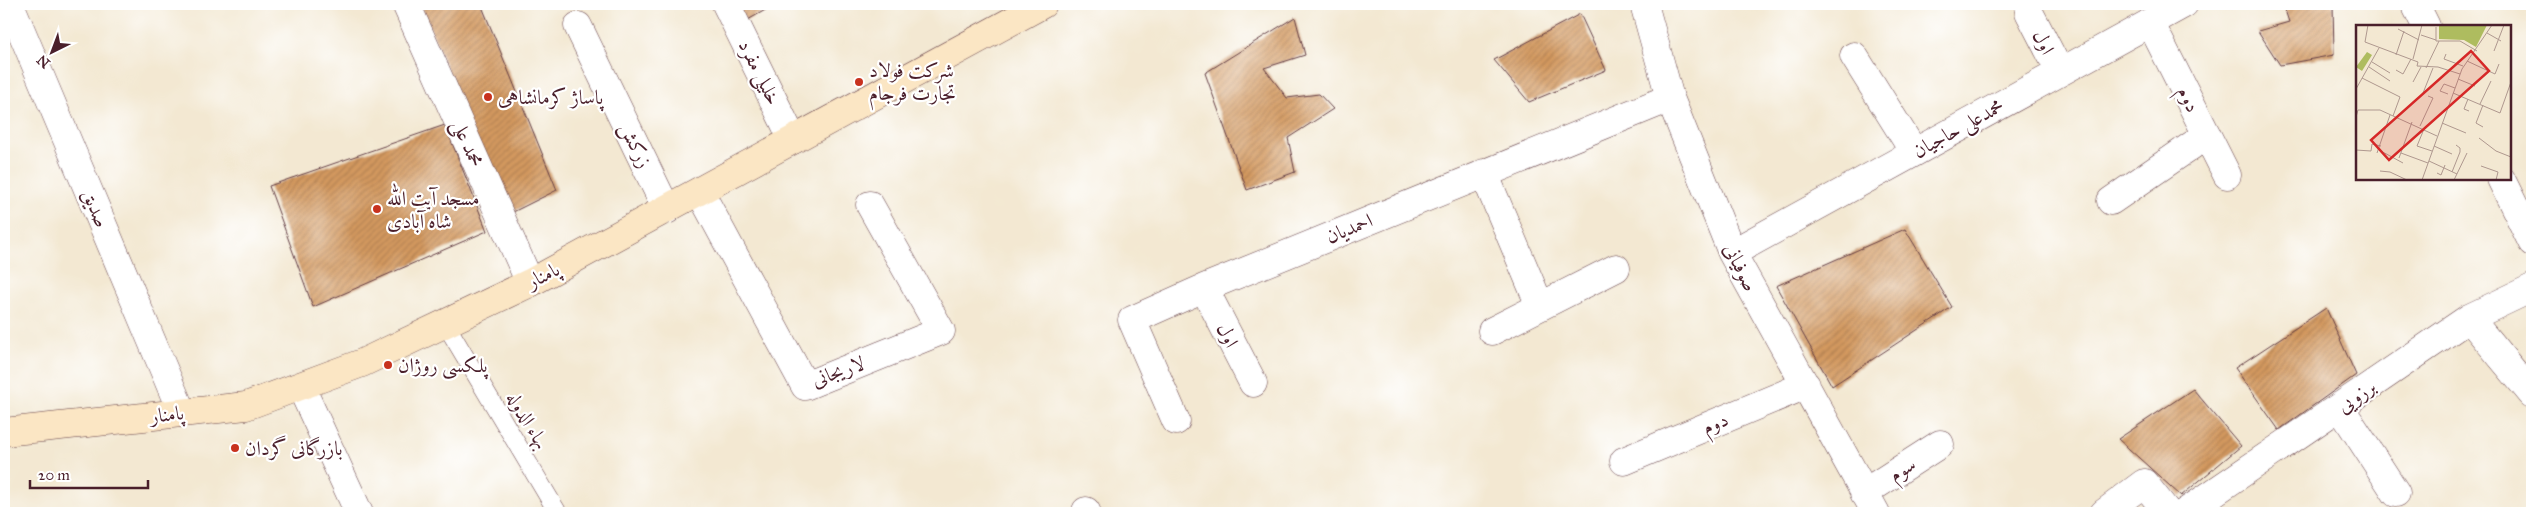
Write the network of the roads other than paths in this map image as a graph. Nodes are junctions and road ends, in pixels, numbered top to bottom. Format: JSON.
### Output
{"nodes":[{"id":1,"x":10,"y":4,"type":"edge"},
{"id":2,"x":406,"y":4,"type":"edge"},
{"id":3,"x":726,"y":4,"type":"edge"},
{"id":4,"x":1043,"y":4,"type":"edge"},
{"id":5,"x":2184,"y":4,"type":"edge"},
{"id":6,"x":2415,"y":4,"type":"edge"},
{"id":7,"x":1653,"y":7,"type":"edge"},
{"id":8,"x":2029,"y":12,"type":"dead end"},
{"id":9,"x":2150,"y":22,"type":"junction"},
{"id":10,"x":2426,"y":25,"type":"edge"},
{"id":11,"x":578,"y":26,"type":"dead end"},
{"id":12,"x":1854,"y":56,"type":"dead end"},
{"id":13,"x":2060,"y":72,"type":"junction"},
{"id":14,"x":1670,"y":98,"type":"junction"},
{"id":15,"x":2207,"y":135,"type":"junction"},
{"id":16,"x":794,"y":140,"type":"junction"},
{"id":17,"x":1914,"y":152,"type":"junction"},
{"id":18,"x":1484,"y":173,"type":"junction"},
{"id":19,"x":2228,"y":175,"type":"dead end"},
{"id":20,"x":2501,"y":180,"type":"edge"},
{"id":21,"x":700,"y":192,"type":"junction"},
{"id":22,"x":2112,"y":201,"type":"dead end"},
{"id":23,"x":870,"y":205,"type":"dead end"},
{"id":24,"x":667,"y":210,"type":"junction"},
{"id":25,"x":2532,"y":242,"type":"edge"},
{"id":26,"x":1732,"y":253,"type":"junction"},
{"id":27,"x":1616,"y":268,"type":"dead end"},
{"id":28,"x":530,"y":282,"type":"junction"},
{"id":29,"x":1204,"y":288,"type":"junction"},
{"id":30,"x":2532,"y":288,"type":"edge"},
{"id":31,"x":1540,"y":306,"type":"junction"},
{"id":32,"x":2469,"y":318,"type":"junction"},
{"id":33,"x":445,"y":323,"type":"junction"},
{"id":34,"x":1492,"y":331,"type":"dead end"},
{"id":35,"x":1252,"y":383,"type":"dead end"},
{"id":36,"x":1806,"y":385,"type":"junction"},
{"id":37,"x":301,"y":387,"type":"junction"},
{"id":38,"x":2532,"y":394,"type":"edge"},
{"id":39,"x":2340,"y":407,"type":"junction"},
{"id":40,"x":182,"y":413,"type":"junction"},
{"id":41,"x":1176,"y":421,"type":"dead end"},
{"id":42,"x":4,"y":432,"type":"edge"},
{"id":43,"x":1940,"y":444,"type":"dead end"},
{"id":44,"x":1624,"y":461,"type":"dead end"},
{"id":45,"x":2396,"y":493,"type":"dead end"},
{"id":46,"x":1870,"y":503,"type":"edge"},
{"id":47,"x":359,"y":513,"type":"edge"},
{"id":48,"x":558,"y":513,"type":"edge"},
{"id":49,"x":2104,"y":513,"type":"edge"},
{"id":50,"x":2168,"y":513,"type":"edge"},
{"id":51,"x":2184,"y":513,"type":"edge"}],
"edges":[{"from":1,"to":40,"type":"street","name":"صدیق"},
{"from":2,"to":28,"type":"street","name":"محمد علی"},
{"from":3,"to":16,"type":"street","name":"خلیلی مفرد"},
{"from":4,"to":16,"type":"street","name":"پامنار"},
{"from":5,"to":9,"type":"street","name":"محمدعلی حاجیان"},
{"from":6,"to":10,"type":"street"},
{"from":7,"to":14,"type":"street","name":"صوفیانی"},
{"from":8,"to":13,"type":"street","name":"اول"},
{"from":9,"to":13,"type":"street","name":"محمدعلی حاجیان"},
{"from":9,"to":15,"type":"street","name":"دوم"},
{"from":11,"to":24,"type":"street","name":"زرکش"},
{"from":12,"to":17,"type":"street"},
{"from":13,"to":17,"type":"street","name":"محمدعلی حاجیان"},
{"from":14,"to":18,"type":"street","name":"احمدیان"},
{"from":14,"to":26,"type":"street","name":"صوفیانی"},
{"from":15,"to":19,"type":"street","name":"دوم"},
{"from":15,"to":22,"type":"street"},
{"from":16,"to":21,"type":"street","name":"پامنار"},
{"from":17,"to":26,"type":"street","name":"محمدعلی حاجیان"},
{"from":18,"to":29,"type":"street","name":"احمدیان"},
{"from":18,"to":31,"type":"street"},
{"from":20,"to":25,"type":"street"},
{"from":21,"to":23,"type":"street","name":"لاریجانی"},
{"from":21,"to":24,"type":"street","name":"پامنار"},
{"from":24,"to":28,"type":"street","name":"پامنار"},
{"from":26,"to":36,"type":"street","name":"صوفیانی"},
{"from":27,"to":31,"type":"street"},
{"from":28,"to":33,"type":"street","name":"پامنار"},
{"from":29,"to":35,"type":"street","name":"اول"},
{"from":29,"to":41,"type":"street","name":"احمدیان"},
{"from":30,"to":32,"type":"street","name":"برزویی"},
{"from":31,"to":34,"type":"street"},
{"from":32,"to":38,"type":"street"},
{"from":32,"to":39,"type":"street","name":"برزویی"},
{"from":33,"to":37,"type":"street","name":"پامنار"},
{"from":33,"to":48,"type":"lane","name":"بهاء الدوله"},
{"from":36,"to":44,"type":"street","name":"دوم"},
{"from":36,"to":46,"type":"street","name":"صوفیانی"},
{"from":37,"to":40,"type":"street","name":"پامنار"},
{"from":37,"to":47,"type":"street"},
{"from":39,"to":45,"type":"street"},
{"from":39,"to":51,"type":"street","name":"برزویی"},
{"from":40,"to":42,"type":"street","name":"پامنار"},
{"from":43,"to":46,"type":"street","name":"سوم"},
{"from":49,"to":50,"type":"street"}]}
